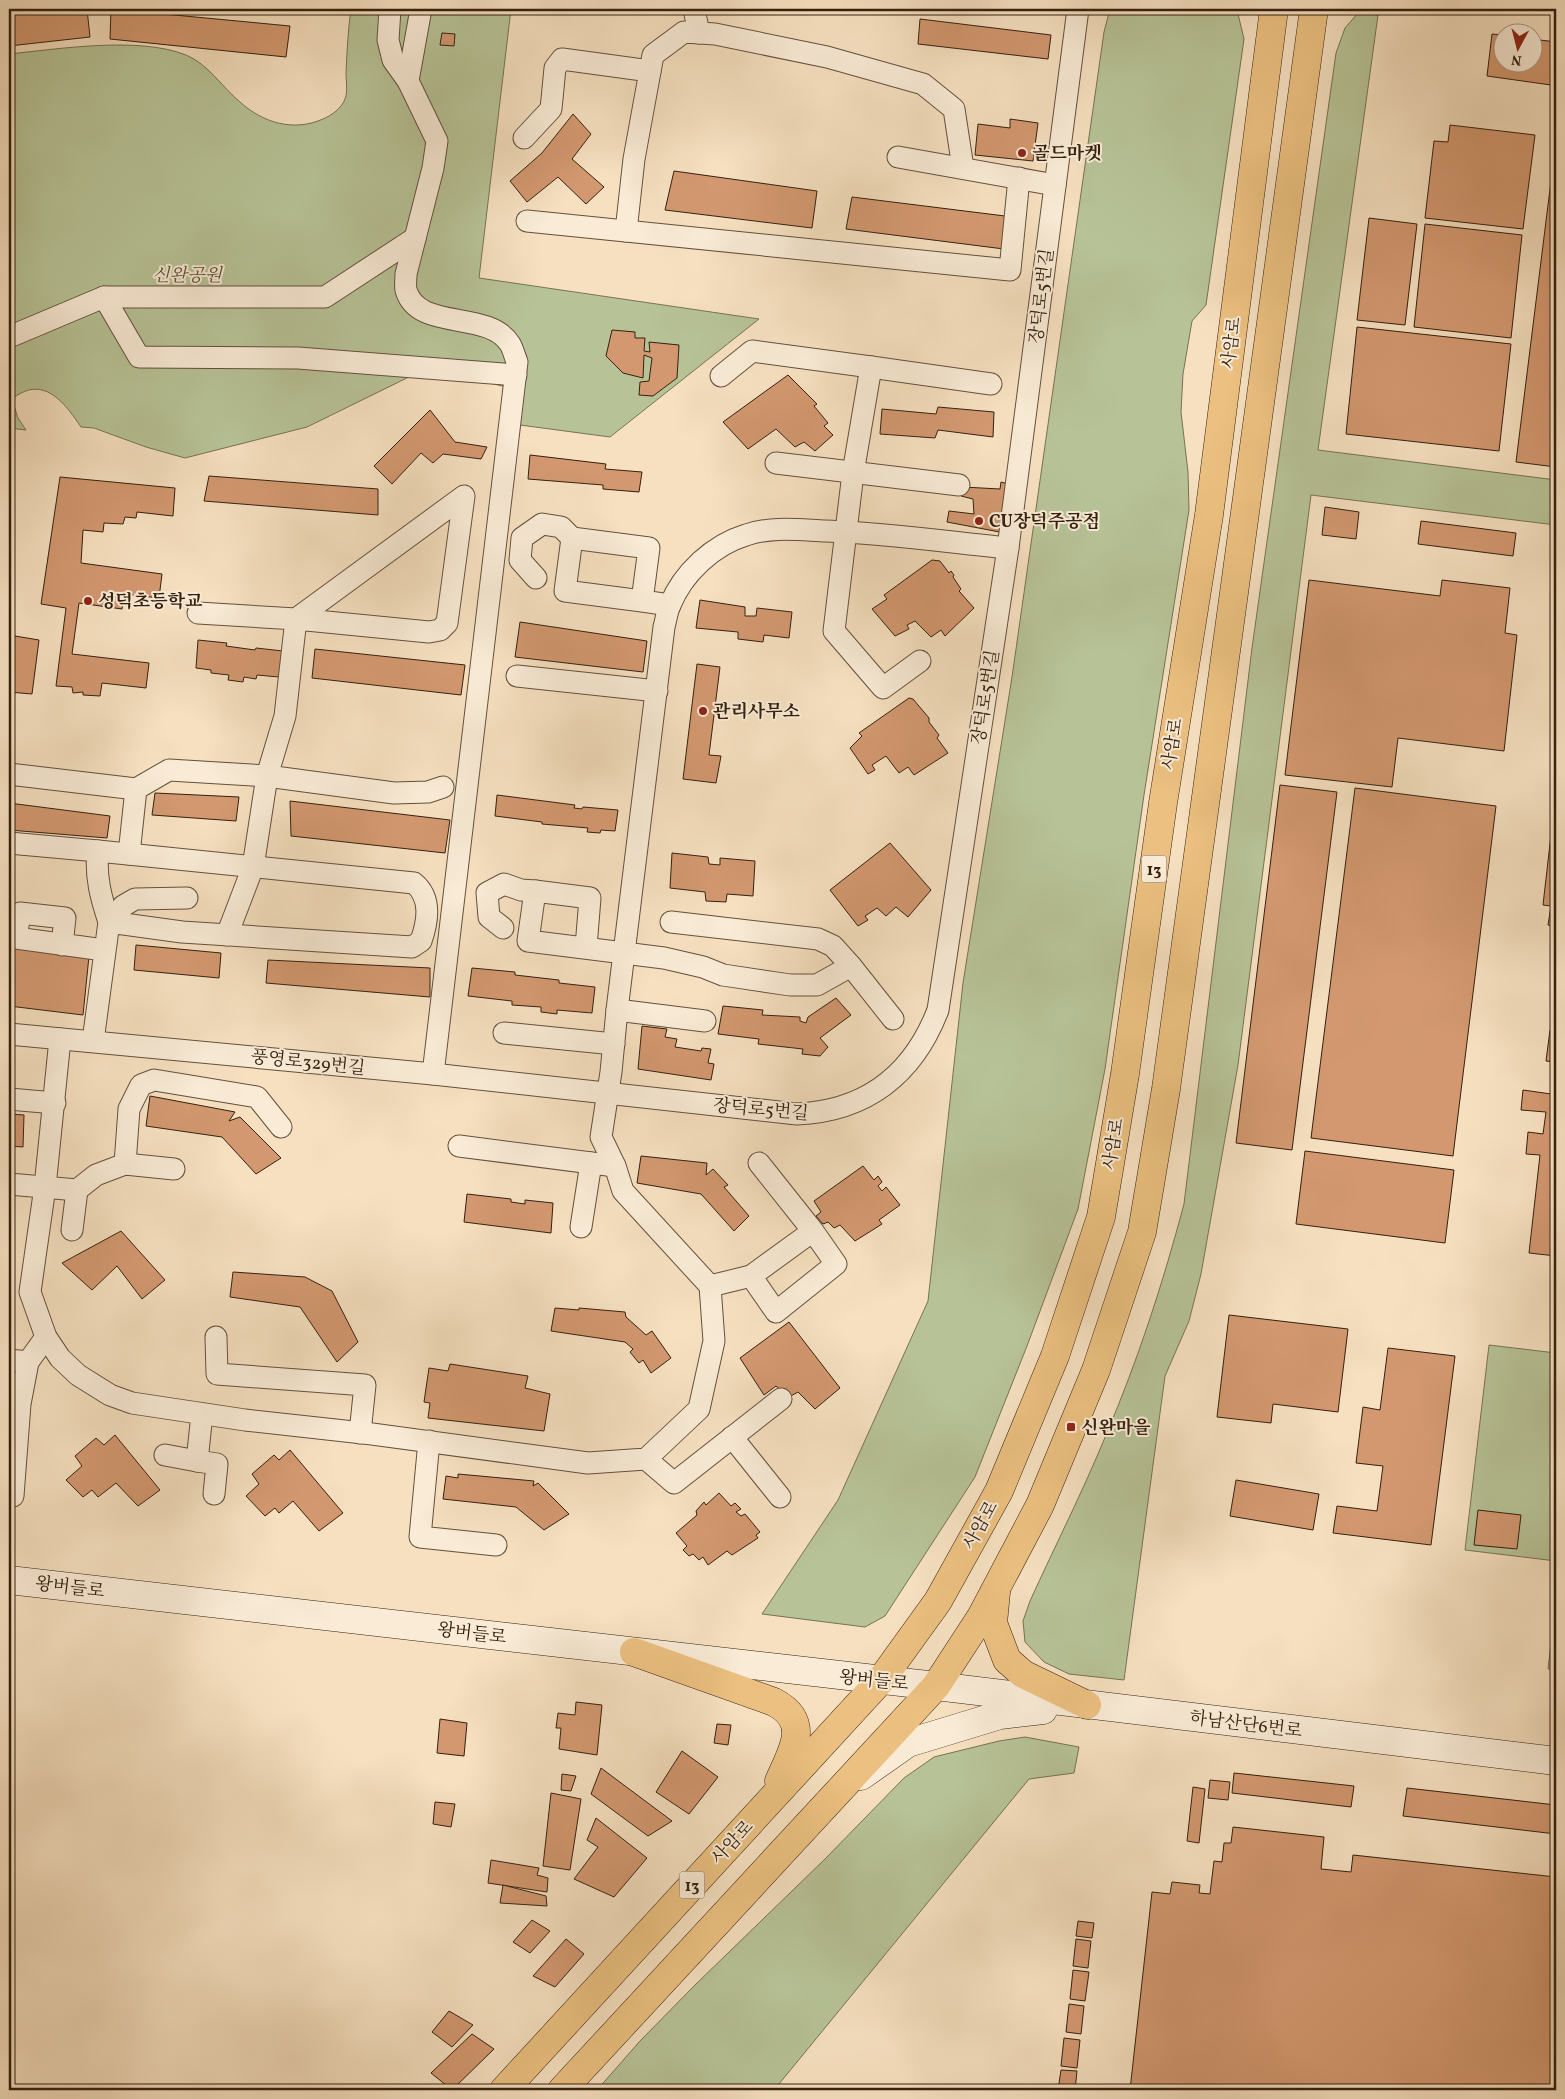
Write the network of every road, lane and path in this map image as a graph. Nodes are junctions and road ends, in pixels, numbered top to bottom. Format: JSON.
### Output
{"nodes":[{"id":1,"x":390,"y":9,"type":"edge"},
{"id":2,"x":421,"y":9,"type":"edge"},
{"id":3,"x":694,"y":9,"type":"edge"},
{"id":4,"x":1078,"y":9,"type":"edge"},
{"id":5,"x":1274,"y":9,"type":"edge"},
{"id":6,"x":1314,"y":9,"type":"edge"},
{"id":7,"x":700,"y":33,"type":"junction"},
{"id":8,"x":650,"y":71,"type":"junction"},
{"id":9,"x":408,"y":81,"type":"junction"},
{"id":10,"x":524,"y":138,"type":"dead end"},
{"id":11,"x":898,"y":157,"type":"dead end"},
{"id":12,"x":963,"y":168,"type":"junction"},
{"id":13,"x":1019,"y":178,"type":"junction"},
{"id":14,"x":1055,"y":185,"type":"junction"},
{"id":15,"x":526,"y":221,"type":"dead end"},
{"id":16,"x":626,"y":231,"type":"junction"},
{"id":17,"x":415,"y":238,"type":"junction"},
{"id":18,"x":104,"y":297,"type":"junction"},
{"id":19,"x":9,"y":337,"type":"edge"},
{"id":20,"x":871,"y":367,"type":"junction"},
{"id":21,"x":516,"y":374,"type":"junction"},
{"id":22,"x":721,"y":376,"type":"dead end"},
{"id":23,"x":991,"y":384,"type":"dead end"},
{"id":24,"x":776,"y":463,"type":"dead end"},
{"id":25,"x":853,"y":473,"type":"junction"},
{"id":26,"x":960,"y":485,"type":"dead end"},
{"id":27,"x":846,"y":531,"type":"junction"},
{"id":28,"x":572,"y":538,"type":"junction"},
{"id":29,"x":1008,"y":548,"type":"junction"},
{"id":30,"x":536,"y":578,"type":"dead end"},
{"id":31,"x":642,"y":601,"type":"junction"},
{"id":32,"x":670,"y":605,"type":"junction"},
{"id":33,"x":198,"y":613,"type":"dead end"},
{"id":34,"x":296,"y":619,"type":"junction"},
{"id":35,"x":920,"y":661,"type":"dead end"},
{"id":36,"x":517,"y":676,"type":"dead end"},
{"id":37,"x":657,"y":692,"type":"junction"},
{"id":38,"x":9,"y":774,"type":"edge"},
{"id":39,"x":268,"y":776,"type":"junction"},
{"id":40,"x":443,"y":787,"type":"dead end"},
{"id":41,"x":136,"y":789,"type":"junction"},
{"id":42,"x":9,"y":843,"type":"edge"},
{"id":43,"x":98,"y":851,"type":"junction"},
{"id":44,"x":129,"y":854,"type":"junction"},
{"id":45,"x":253,"y":867,"type":"junction"},
{"id":46,"x":535,"y":891,"type":"junction"},
{"id":47,"x":187,"y":898,"type":"dead end"},
{"id":48,"x":111,"y":922,"type":"junction"},
{"id":49,"x":671,"y":922,"type":"dead end"},
{"id":50,"x":502,"y":928,"type":"dead end"},
{"id":51,"x":228,"y":935,"type":"junction"},
{"id":52,"x":62,"y":945,"type":"dead end"},
{"id":53,"x":586,"y":947,"type":"junction"},
{"id":54,"x":104,"y":950,"type":"junction"},
{"id":55,"x":624,"y":952,"type":"junction"},
{"id":56,"x":851,"y":966,"type":"junction"},
{"id":57,"x":617,"y":1010,"type":"junction"},
{"id":58,"x":894,"y":1018,"type":"dead end"},
{"id":59,"x":705,"y":1021,"type":"dead end"},
{"id":60,"x":504,"y":1033,"type":"dead end"},
{"id":61,"x":9,"y":1034,"type":"edge"},
{"id":62,"x":60,"y":1039,"type":"junction"},
{"id":63,"x":93,"y":1041,"type":"junction"},
{"id":64,"x":614,"y":1044,"type":"junction"},
{"id":65,"x":433,"y":1074,"type":"junction"},
{"id":66,"x":608,"y":1093,"type":"junction"},
{"id":67,"x":9,"y":1099,"type":"edge"},
{"id":68,"x":55,"y":1103,"type":"junction"},
{"id":69,"x":281,"y":1127,"type":"dead end"},
{"id":70,"x":459,"y":1146,"type":"dead end"},
{"id":71,"x":591,"y":1163,"type":"junction"},
{"id":72,"x":759,"y":1163,"type":"dead end"},
{"id":73,"x":125,"y":1164,"type":"junction"},
{"id":74,"x":615,"y":1166,"type":"junction"},
{"id":75,"x":174,"y":1169,"type":"dead end"},
{"id":76,"x":9,"y":1184,"type":"edge"},
{"id":77,"x":45,"y":1187,"type":"junction"},
{"id":78,"x":77,"y":1190,"type":"junction"},
{"id":79,"x":581,"y":1227,"type":"dead end"},
{"id":80,"x":72,"y":1230,"type":"dead end"},
{"id":81,"x":813,"y":1231,"type":"junction"},
{"id":82,"x":752,"y":1276,"type":"junction"},
{"id":83,"x":710,"y":1286,"type":"junction"},
{"id":84,"x":46,"y":1337,"type":"junction"},
{"id":85,"x":216,"y":1337,"type":"dead end"},
{"id":86,"x":18,"y":1361,"type":"edge"},
{"id":87,"x":780,"y":1399,"type":"dead end"},
{"id":88,"x":14,"y":1404,"type":"edge"},
{"id":89,"x":202,"y":1414,"type":"junction"},
{"id":90,"x":360,"y":1433,"type":"junction"},
{"id":91,"x":732,"y":1437,"type":"junction"},
{"id":92,"x":429,"y":1441,"type":"junction"},
{"id":93,"x":165,"y":1455,"type":"dead end"},
{"id":94,"x":646,"y":1458,"type":"junction"},
{"id":95,"x":197,"y":1461,"type":"junction"},
{"id":96,"x":214,"y":1494,"type":"dead end"},
{"id":97,"x":9,"y":1496,"type":"edge"},
{"id":98,"x":780,"y":1497,"type":"dead end"},
{"id":99,"x":496,"y":1545,"type":"dead end"},
{"id":100,"x":9,"y":1580,"type":"edge"},
{"id":101,"x":996,"y":1588,"type":"junction"},
{"id":102,"x":634,"y":1652,"type":"junction"},
{"id":103,"x":881,"y":1680,"type":"junction"},
{"id":104,"x":936,"y":1686,"type":"junction"},
{"id":105,"x":1087,"y":1705,"type":"junction"},
{"id":106,"x":1556,"y":1761,"type":"edge"},
{"id":107,"x":839,"y":1791,"type":"junction"},
{"id":108,"x":771,"y":1800,"type":"junction"},
{"id":109,"x":504,"y":2090,"type":"edge"},
{"id":110,"x":562,"y":2090,"type":"edge"}],
"edges":[{"from":1,"to":9,"type":"street"},
{"from":2,"to":9,"type":"street"},
{"from":3,"to":7,"type":"street"},
{"from":4,"to":14,"type":"street","name":"장덕로5번길"},
{"from":5,"to":103,"type":"main road","name":"사암로","number":"13"},
{"from":6,"to":101,"type":"main road","name":"사암로","number":"13"},
{"from":7,"to":8,"type":"street"},
{"from":7,"to":12,"type":"street"},
{"from":8,"to":10,"type":"street"},
{"from":8,"to":16,"type":"street"},
{"from":9,"to":17,"type":"street"},
{"from":11,"to":12,"type":"street"},
{"from":12,"to":13,"type":"street"},
{"from":13,"to":14,"type":"street"},
{"from":13,"to":16,"type":"street"},
{"from":14,"to":29,"type":"street","name":"장덕로5번길"},
{"from":15,"to":16,"type":"street"},
{"from":17,"to":18,"type":"street"},
{"from":17,"to":21,"type":"street"},
{"from":18,"to":19,"type":"street"},
{"from":18,"to":21,"type":"street"},
{"from":20,"to":22,"type":"street"},
{"from":20,"to":23,"type":"street"},
{"from":20,"to":25,"type":"street"},
{"from":21,"to":65,"type":"street"},
{"from":24,"to":25,"type":"street"},
{"from":25,"to":26,"type":"street"},
{"from":25,"to":27,"type":"street"},
{"from":27,"to":29,"type":"street"},
{"from":27,"to":32,"type":"street"},
{"from":27,"to":35,"type":"street"},
{"from":28,"to":30,"type":"street"},
{"from":28,"to":31,"type":"street"},
{"from":28,"to":31,"type":"street"},
{"from":29,"to":66,"type":"street","name":"장덕로5번길"},
{"from":31,"to":32,"type":"street"},
{"from":32,"to":37,"type":"street"},
{"from":33,"to":34,"type":"street"},
{"from":34,"to":34,"type":"street"},
{"from":34,"to":39,"type":"street"},
{"from":36,"to":37,"type":"street"},
{"from":37,"to":55,"type":"street"},
{"from":38,"to":41,"type":"street"},
{"from":39,"to":40,"type":"street"},
{"from":39,"to":41,"type":"street"},
{"from":39,"to":45,"type":"street"},
{"from":41,"to":44,"type":"street"},
{"from":42,"to":43,"type":"street"},
{"from":43,"to":44,"type":"street"},
{"from":43,"to":48,"type":"street"},
{"from":44,"to":45,"type":"street"},
{"from":45,"to":51,"type":"street"},
{"from":45,"to":51,"type":"street"},
{"from":46,"to":50,"type":"street"},
{"from":46,"to":53,"type":"street"},
{"from":46,"to":53,"type":"street"},
{"from":47,"to":48,"type":"street"},
{"from":48,"to":51,"type":"street"},
{"from":48,"to":54,"type":"street"},
{"from":49,"to":56,"type":"street"},
{"from":52,"to":54,"type":"street"},
{"from":53,"to":55,"type":"street"},
{"from":54,"to":63,"type":"street"},
{"from":55,"to":56,"type":"street"},
{"from":55,"to":57,"type":"street"},
{"from":56,"to":58,"type":"street"},
{"from":57,"to":59,"type":"street"},
{"from":57,"to":64,"type":"street"},
{"from":60,"to":64,"type":"street"},
{"from":61,"to":62,"type":"street","name":"풍영로329번길"},
{"from":62,"to":63,"type":"street","name":"풍영로329번길"},
{"from":62,"to":68,"type":"street"},
{"from":63,"to":65,"type":"street","name":"풍영로329번길"},
{"from":64,"to":66,"type":"street"},
{"from":65,"to":66,"type":"street","name":"풍영로329번길"},
{"from":66,"to":74,"type":"street"},
{"from":67,"to":68,"type":"street"},
{"from":68,"to":77,"type":"street"},
{"from":69,"to":73,"type":"street"},
{"from":70,"to":71,"type":"street"},
{"from":71,"to":74,"type":"street"},
{"from":71,"to":79,"type":"street"},
{"from":72,"to":81,"type":"street"},
{"from":73,"to":75,"type":"street"},
{"from":73,"to":78,"type":"street"},
{"from":74,"to":83,"type":"street"},
{"from":76,"to":77,"type":"street"},
{"from":77,"to":78,"type":"street"},
{"from":77,"to":84,"type":"street"},
{"from":78,"to":80,"type":"street"},
{"from":81,"to":82,"type":"street"},
{"from":81,"to":82,"type":"street"},
{"from":82,"to":83,"type":"street"},
{"from":83,"to":94,"type":"street"},
{"from":84,"to":86,"type":"street"},
{"from":84,"to":89,"type":"street"},
{"from":85,"to":90,"type":"street"},
{"from":86,"to":88,"type":"street"},
{"from":87,"to":91,"type":"street"},
{"from":88,"to":97,"type":"street"},
{"from":89,"to":90,"type":"street"},
{"from":89,"to":95,"type":"street"},
{"from":90,"to":92,"type":"street"},
{"from":91,"to":94,"type":"street"},
{"from":91,"to":98,"type":"street"},
{"from":92,"to":94,"type":"street"},
{"from":92,"to":99,"type":"street"},
{"from":93,"to":95,"type":"street"},
{"from":95,"to":96,"type":"street"},
{"from":100,"to":102,"type":"main road","name":"왕버들로"},
{"from":101,"to":104,"type":"main road","name":"사암로","number":"13"},
{"from":101,"to":105,"type":"main road"},
{"from":102,"to":103,"type":"main road","name":"왕버들로"},
{"from":102,"to":108,"type":"main road"},
{"from":103,"to":104,"type":"main road","name":"왕버들로"},
{"from":103,"to":108,"type":"main road","name":"사암로","number":"13"},
{"from":104,"to":105,"type":"main road","name":"하남산단6번로"},
{"from":104,"to":107,"type":"main road","name":"사암로","number":"13"},
{"from":105,"to":106,"type":"main road","name":"하남산단6번로"},
{"from":105,"to":107,"type":"main road"},
{"from":107,"to":110,"type":"main road","name":"사암로","number":"13"},
{"from":108,"to":109,"type":"main road","name":"사암로","number":"13"}]}
